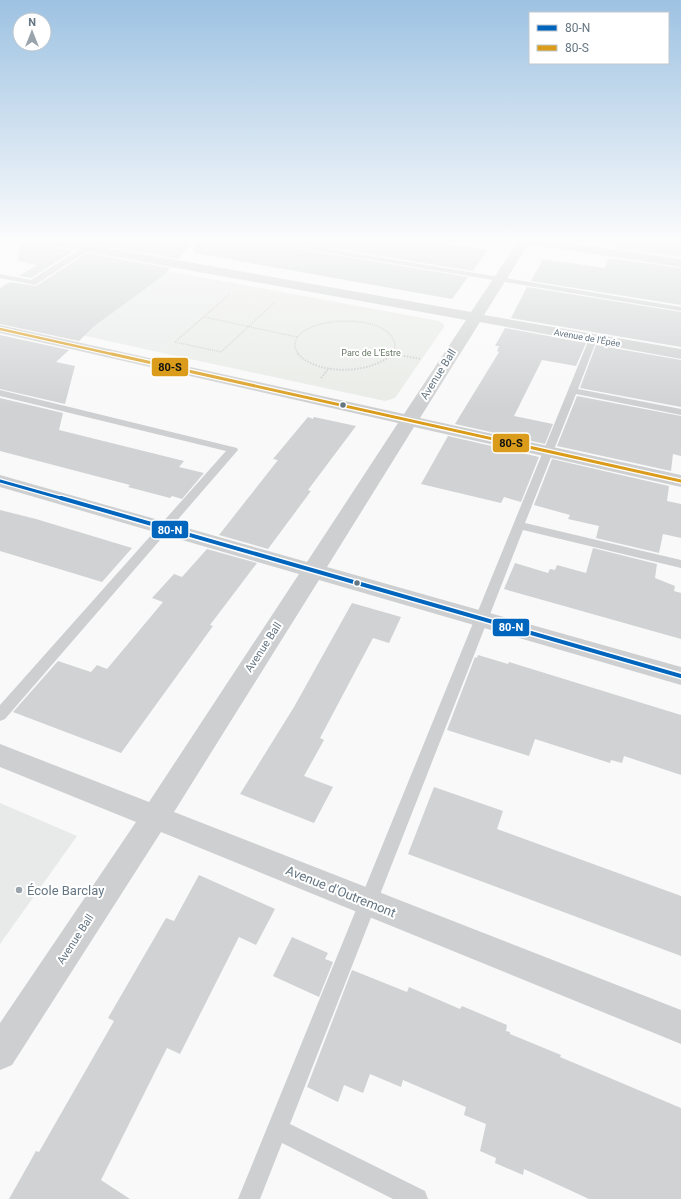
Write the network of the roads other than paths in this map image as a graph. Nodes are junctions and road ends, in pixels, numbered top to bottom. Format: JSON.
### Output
{"nodes":[{"id":1,"x":353,"y":296,"type":"edge"},
{"id":2,"x":489,"y":296,"type":"edge"},
{"id":3,"x":602,"y":296,"type":"edge"},
{"id":4,"x":681,"y":309,"type":"edge"},
{"id":5,"x":475,"y":318,"type":"junction"},
{"id":6,"x":0,"y":329,"type":"edge"},
{"id":7,"x":593,"y":339,"type":"junction"},
{"id":8,"x":681,"y":354,"type":"edge"},
{"id":9,"x":572,"y":391,"type":"junction"},
{"id":10,"x":0,"y":393,"type":"edge"},
{"id":11,"x":681,"y":412,"type":"edge"},
{"id":12,"x":409,"y":421,"type":"junction"},
{"id":13,"x":548,"y":452,"type":"junction"},
{"id":14,"x":0,"y":481,"type":"edge"},
{"id":15,"x":681,"y":481,"type":"edge"},
{"id":16,"x":519,"y":525,"type":"junction"},
{"id":17,"x":164,"y":528,"type":"junction"},
{"id":18,"x":681,"y":564,"type":"edge"},
{"id":19,"x":312,"y":570,"type":"junction"},
{"id":20,"x":481,"y":619,"type":"junction"},
{"id":21,"x":681,"y":676,"type":"edge"},
{"id":22,"x":0,"y":715,"type":"edge"},
{"id":23,"x":0,"y":755,"type":"edge"},
{"id":24,"x":154,"y":817,"type":"junction"},
{"id":25,"x":368,"y":902,"type":"junction"},
{"id":26,"x":681,"y":1027,"type":"edge"},
{"id":27,"x":0,"y":1053,"type":"edge"},
{"id":28,"x":277,"y":1129,"type":"junction"},
{"id":29,"x":249,"y":1199,"type":"edge"},
{"id":30,"x":417,"y":1199,"type":"edge"}],
"edges":[{"from":1,"to":5,"type":"street","name":"Avenue de l'Épée"},
{"from":2,"to":5,"type":"street","name":"Avenue Ball"},
{"from":3,"to":4,"type":"lane"},
{"from":5,"to":7,"type":"street","name":"Avenue de l'Épée"},
{"from":5,"to":12,"type":"street","name":"Avenue Ball"},
{"from":6,"to":12,"type":"street"},
{"from":7,"to":8,"type":"street","name":"Avenue de l'Épée"},
{"from":7,"to":9,"type":"lane"},
{"from":9,"to":11,"type":"lane"},
{"from":9,"to":13,"type":"lane"},
{"from":10,"to":17,"type":"lane"},
{"from":12,"to":13,"type":"street"},
{"from":12,"to":19,"type":"street","name":"Avenue Ball"},
{"from":13,"to":15,"type":"street"},
{"from":13,"to":16,"type":"lane"},
{"from":14,"to":17,"type":"street"},
{"from":16,"to":18,"type":"lane"},
{"from":16,"to":20,"type":"lane"},
{"from":17,"to":19,"type":"street"},
{"from":17,"to":22,"type":"lane"},
{"from":19,"to":20,"type":"street"},
{"from":19,"to":24,"type":"street","name":"Avenue Ball"},
{"from":20,"to":21,"type":"street"},
{"from":20,"to":25,"type":"lane"},
{"from":23,"to":24,"type":"street","name":"Avenue d'Outremont"},
{"from":24,"to":25,"type":"street","name":"Avenue d'Outremont"},
{"from":24,"to":27,"type":"street","name":"Avenue Ball"},
{"from":25,"to":26,"type":"street","name":"Avenue d'Outremont"},
{"from":25,"to":28,"type":"lane"},
{"from":28,"to":29,"type":"lane"},
{"from":28,"to":30,"type":"lane"}]}
